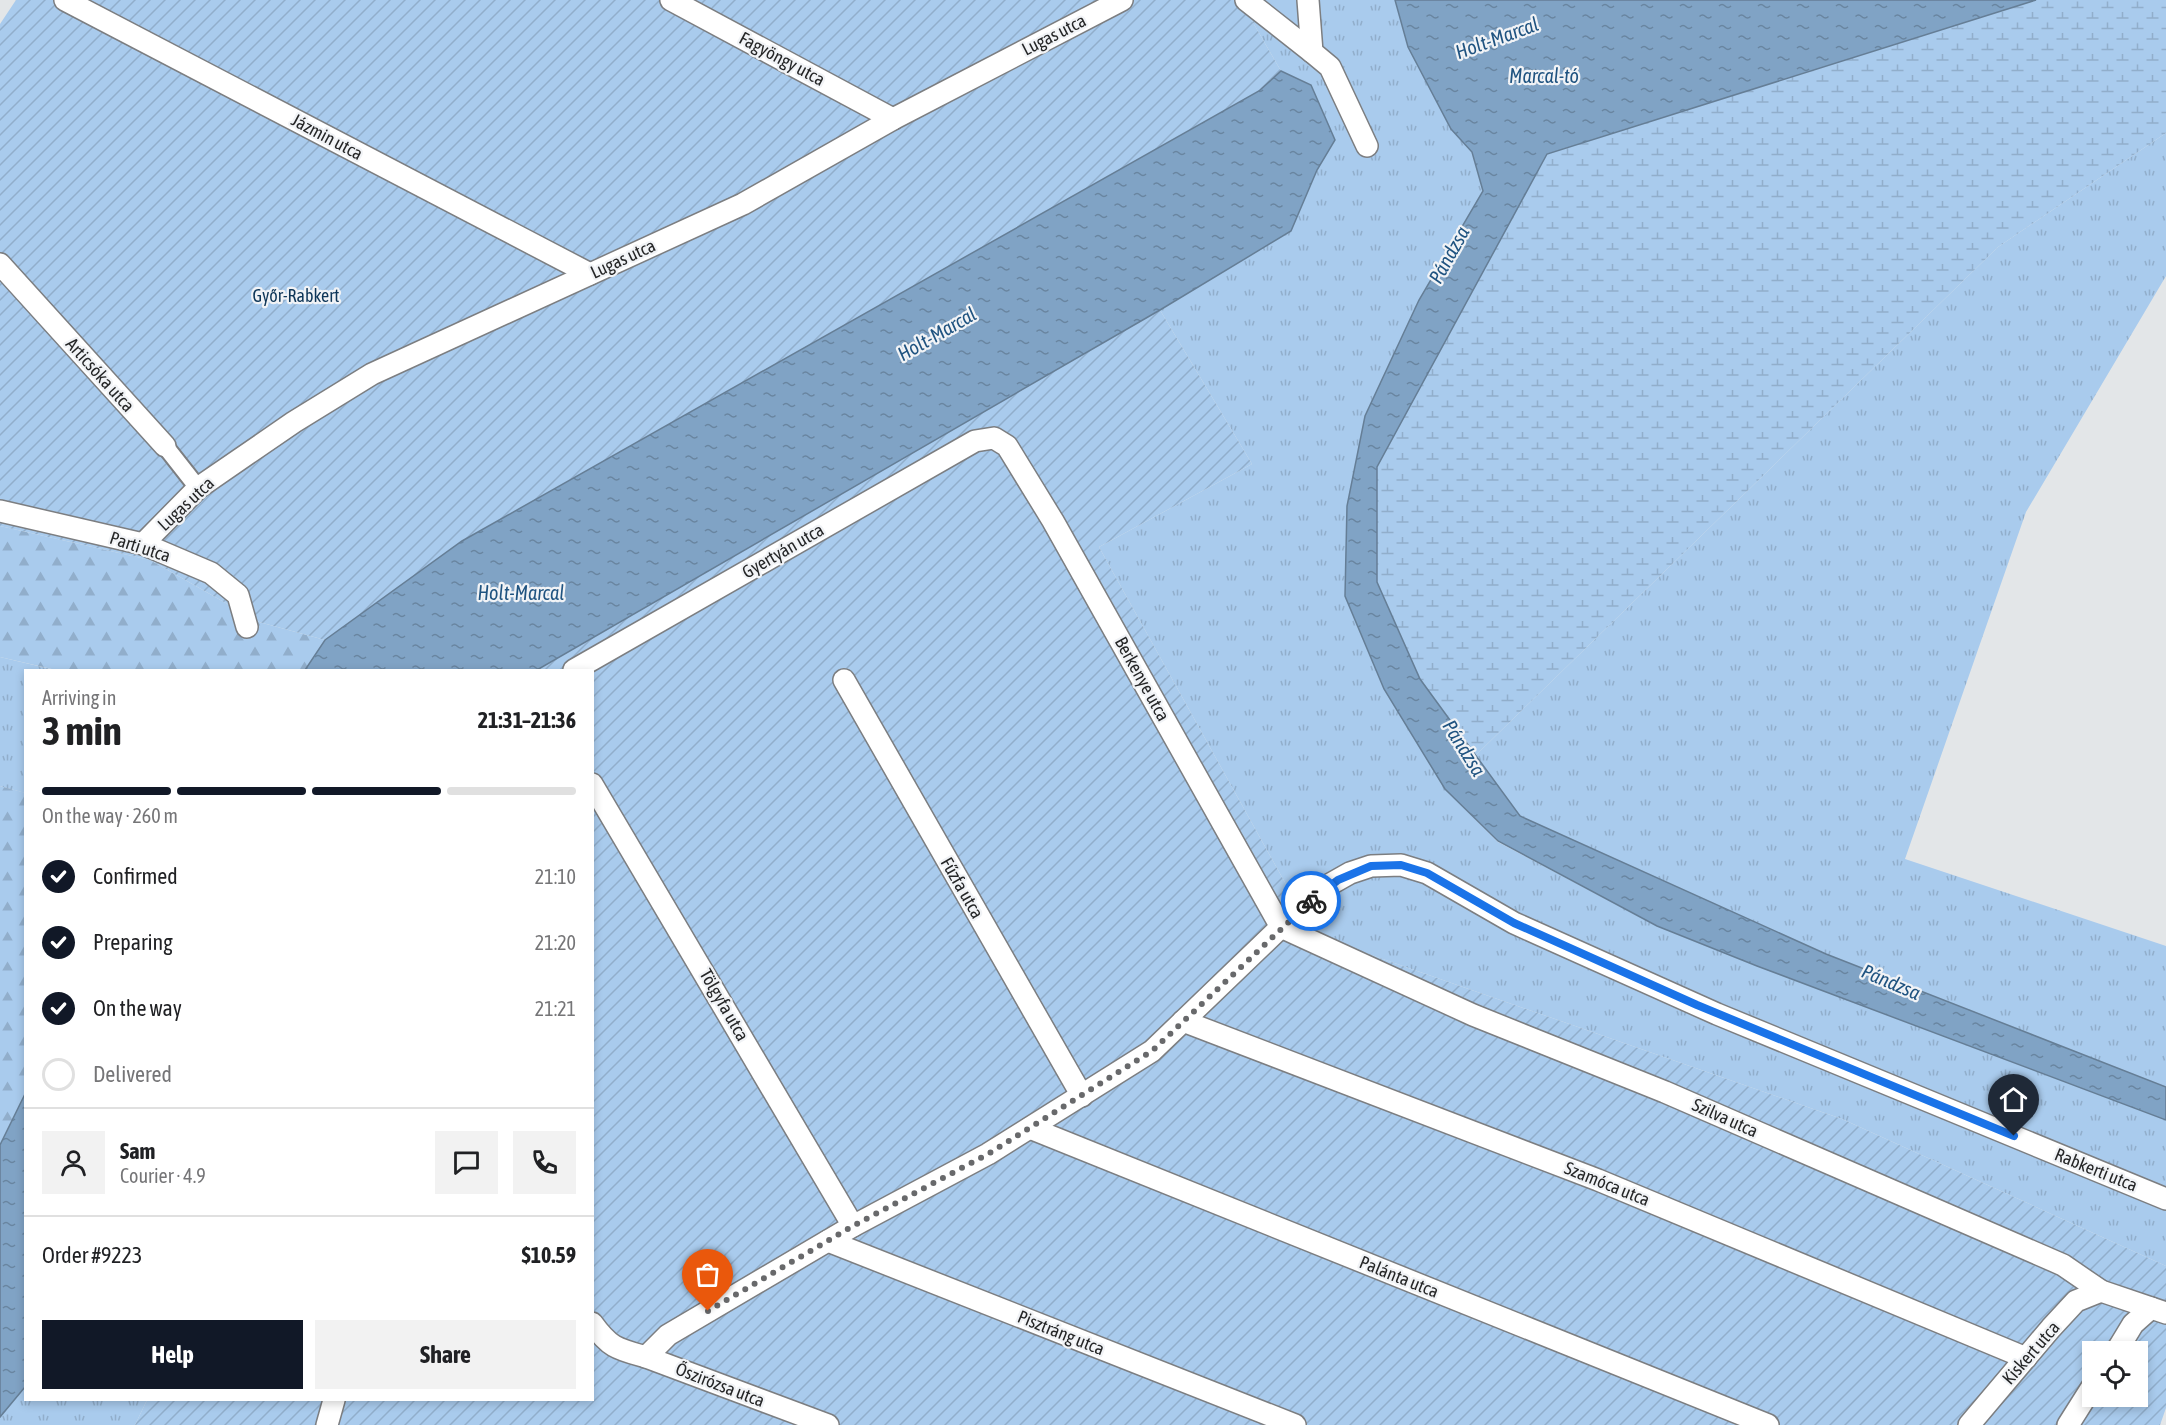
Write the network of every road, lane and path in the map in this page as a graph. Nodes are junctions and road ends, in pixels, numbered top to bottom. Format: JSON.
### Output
{"nodes":[{"id":1,"x":65,"y":0,"type":"edge"},
{"id":2,"x":671,"y":0,"type":"edge"},
{"id":3,"x":1122,"y":0,"type":"edge"},
{"id":4,"x":1246,"y":0,"type":"edge"},
{"id":5,"x":1308,"y":0,"type":"edge"},
{"id":6,"x":1312,"y":52,"type":"junction"},
{"id":7,"x":893,"y":119,"type":"junction"},
{"id":8,"x":1367,"y":146,"type":"dead end"},
{"id":9,"x":0,"y":264,"type":"edge"},
{"id":10,"x":590,"y":274,"type":"junction"},
{"id":11,"x":994,"y":438,"type":"joint"},
{"id":12,"x":165,"y":446,"type":"joint"},
{"id":13,"x":198,"y":488,"type":"junction"},
{"id":14,"x":0,"y":511,"type":"edge"},
{"id":15,"x":143,"y":544,"type":"junction"},
{"id":16,"x":247,"y":627,"type":"dead end"},
{"id":17,"x":576,"y":669,"type":"edge"},
{"id":18,"x":844,"y":680,"type":"dead end"},
{"id":19,"x":594,"y":787,"type":"edge"},
{"id":20,"x":1281,"y":927,"type":"junction"},
{"id":21,"x":1183,"y":1021,"type":"junction"},
{"id":22,"x":1082,"y":1096,"type":"junction"},
{"id":23,"x":1030,"y":1128,"type":"junction"},
{"id":24,"x":2166,"y":1199,"type":"edge"},
{"id":25,"x":853,"y":1226,"type":"junction"},
{"id":26,"x":828,"y":1241,"type":"junction"},
{"id":27,"x":2101,"y":1291,"type":"junction"},
{"id":28,"x":2158,"y":1310,"type":"edge"},
{"id":29,"x":594,"y":1326,"type":"edge"},
{"id":30,"x":2122,"y":1341,"type":"edge"},
{"id":31,"x":646,"y":1357,"type":"junction"},
{"id":32,"x":2026,"y":1358,"type":"junction"},
{"id":33,"x":334,"y":1401,"type":"edge"},
{"id":34,"x":2082,"y":1403,"type":"edge"},
{"id":35,"x":327,"y":1425,"type":"edge"},
{"id":36,"x":828,"y":1425,"type":"edge"},
{"id":37,"x":1295,"y":1425,"type":"edge"},
{"id":38,"x":1768,"y":1425,"type":"edge"},
{"id":39,"x":1970,"y":1425,"type":"edge"},
{"id":40,"x":2068,"y":1425,"type":"edge"}],
"edges":[{"from":1,"to":10,"type":"street","name":"Jázmin utca"},
{"from":2,"to":7,"type":"street","name":"Fagyöngy utca"},
{"from":3,"to":7,"type":"street","name":"Lugas utca"},
{"from":4,"to":6,"type":"street"},
{"from":5,"to":6,"type":"street"},
{"from":6,"to":8,"type":"street"},
{"from":7,"to":10,"type":"street","name":"Lugas utca"},
{"from":9,"to":12,"type":"street","name":"Articsóka utca"},
{"from":10,"to":13,"type":"street","name":"Lugas utca"},
{"from":11,"to":17,"type":"street","name":"Gyertyán utca"},
{"from":11,"to":20,"type":"street","name":"Berkenye utca"},
{"from":12,"to":13,"type":"street","name":"Articsóka utca"},
{"from":13,"to":15,"type":"street","name":"Lugas utca"},
{"from":14,"to":15,"type":"street","name":"Parti utca"},
{"from":15,"to":16,"type":"street","name":"Parti utca"},
{"from":18,"to":22,"type":"street","name":"Fűzfa utca"},
{"from":19,"to":25,"type":"street","name":"Tölgyfa utca"},
{"from":20,"to":21,"type":"street"},
{"from":20,"to":24,"type":"street","name":"Rabkerti utca"},
{"from":20,"to":27,"type":"street","name":"Szilva utca"},
{"from":21,"to":22,"type":"street"},
{"from":21,"to":32,"type":"street","name":"Szamóca utca"},
{"from":22,"to":23,"type":"street"},
{"from":23,"to":25,"type":"street"},
{"from":23,"to":38,"type":"street","name":"Palánta utca"},
{"from":25,"to":26,"type":"street"},
{"from":26,"to":31,"type":"street"},
{"from":26,"to":37,"type":"street","name":"Pisztráng utca"},
{"from":27,"to":28,"type":"street","name":"Szilva utca"},
{"from":27,"to":32,"type":"street","name":"Kiskert utca"},
{"from":28,"to":30,"type":"street"},
{"from":29,"to":31,"type":"street","name":"Őszirózsa utca"},
{"from":31,"to":36,"type":"street","name":"Őszirózsa utca"},
{"from":32,"to":39,"type":"street","name":"Kiskert utca"},
{"from":33,"to":35,"type":"street"},
{"from":34,"to":40,"type":"street"}]}
